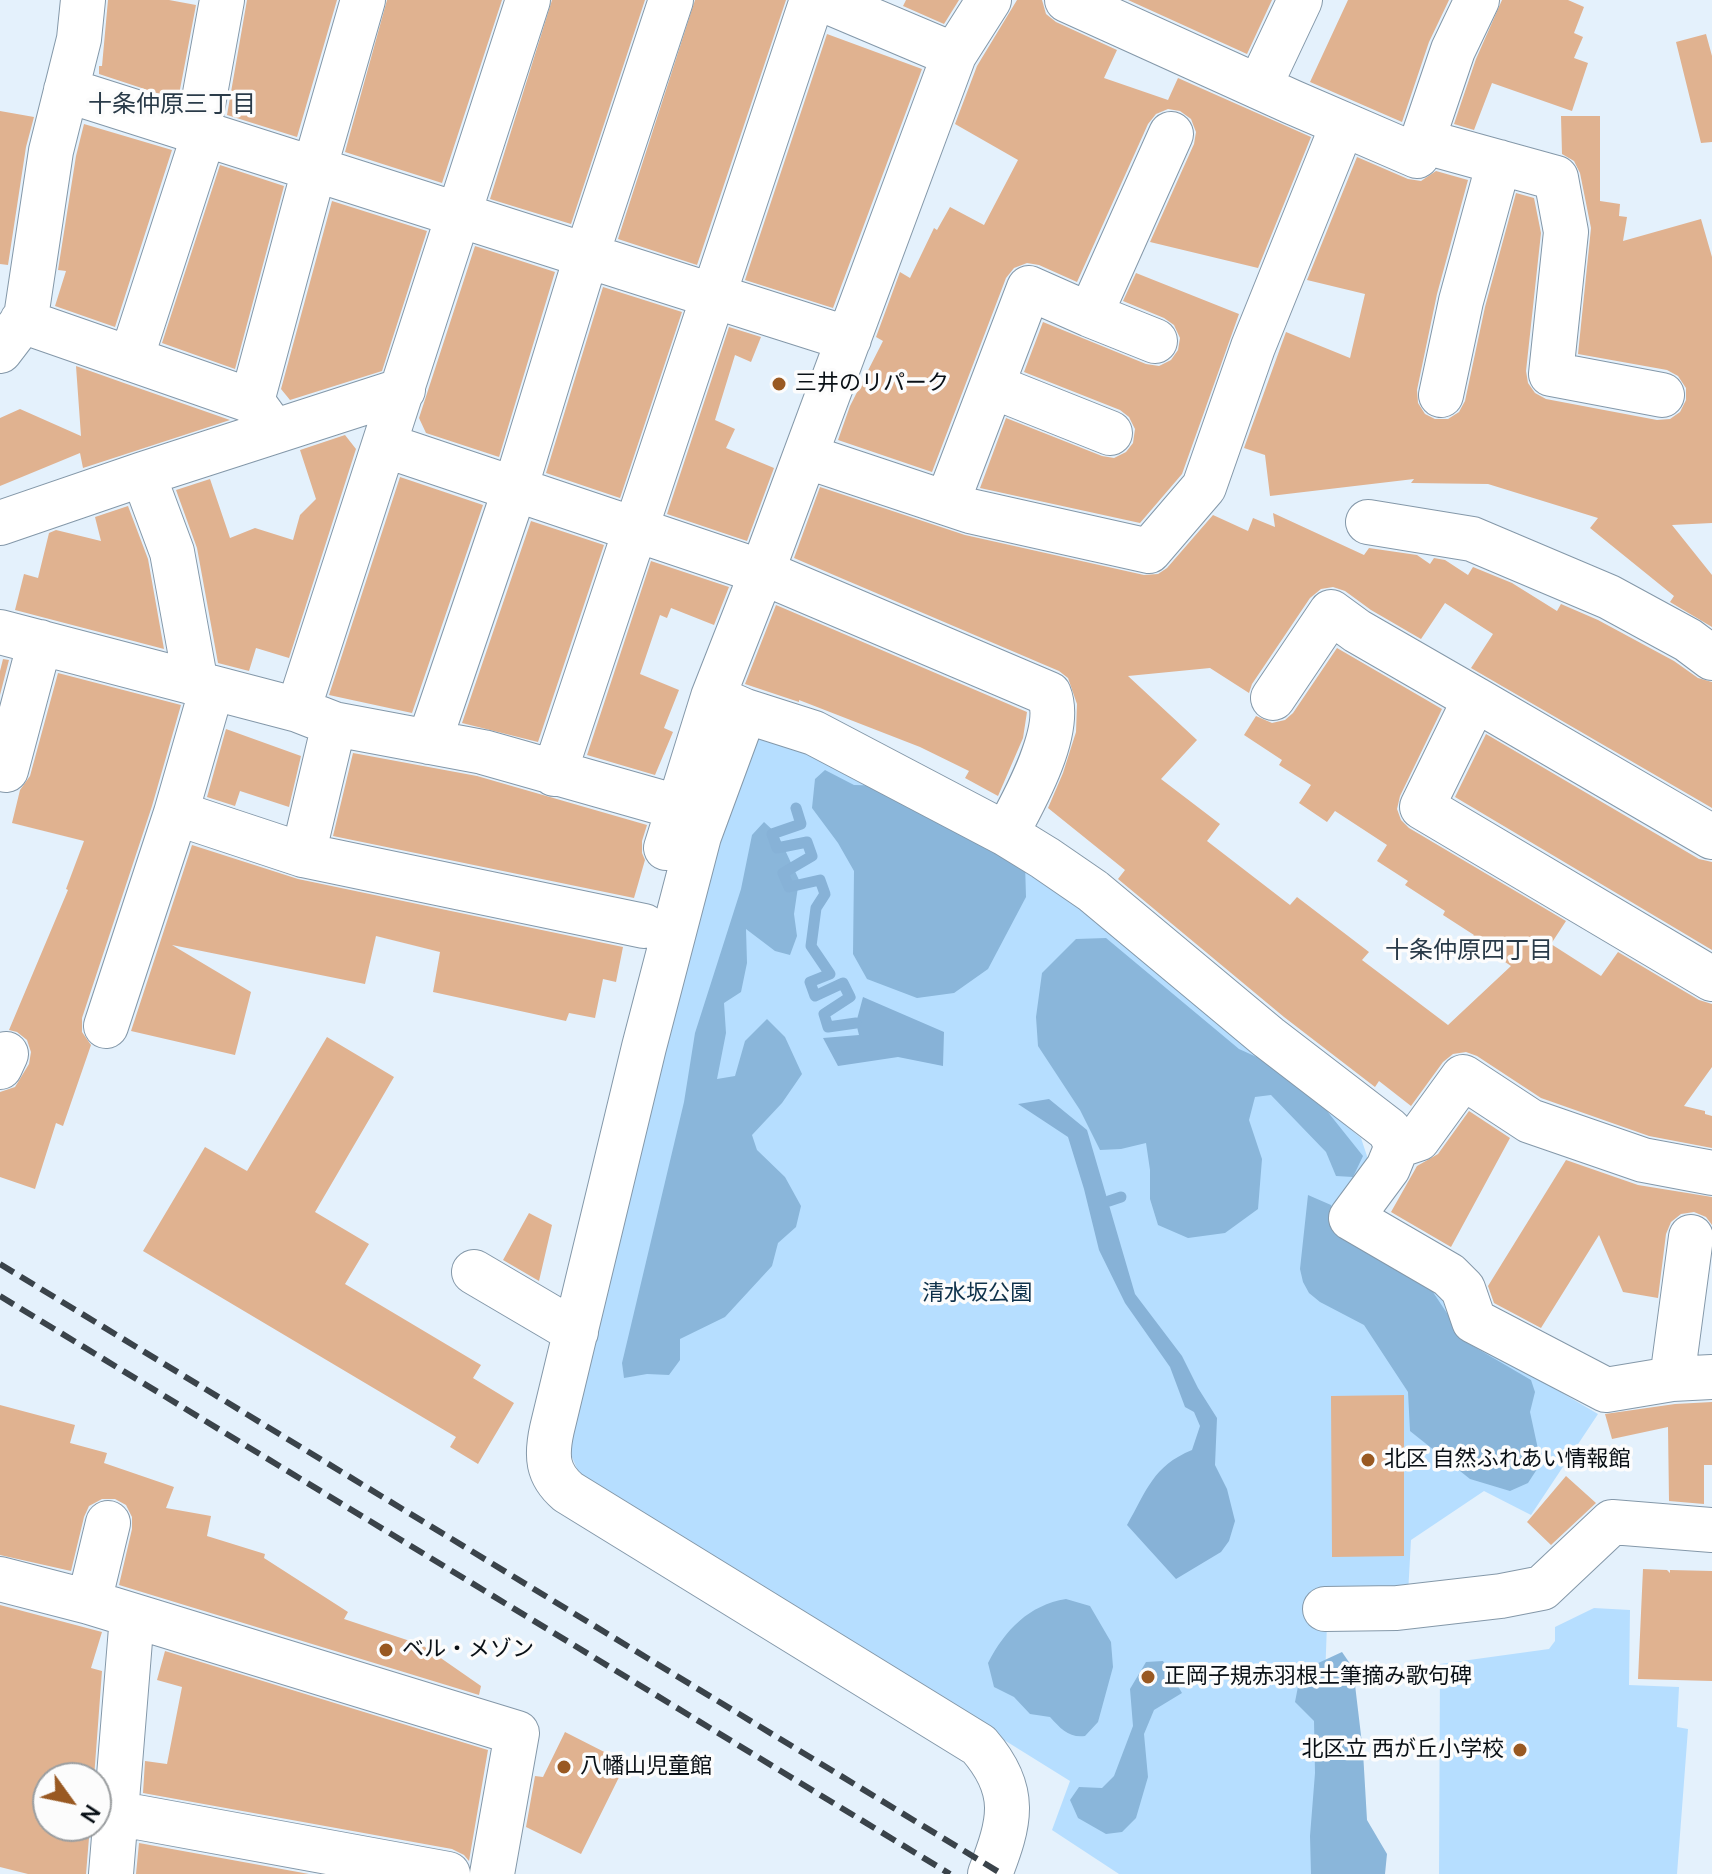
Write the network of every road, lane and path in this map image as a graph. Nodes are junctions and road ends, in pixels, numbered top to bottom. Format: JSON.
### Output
{"nodes":[{"id":1,"x":83,"y":0,"type":"edge"},
{"id":2,"x":222,"y":0,"type":"edge"},
{"id":3,"x":363,"y":0,"type":"edge"},
{"id":4,"x":528,"y":0,"type":"edge"},
{"id":5,"x":671,"y":0,"type":"edge"},
{"id":6,"x":812,"y":0,"type":"edge"},
{"id":7,"x":824,"y":0,"type":"edge"},
{"id":8,"x":989,"y":0,"type":"edge"},
{"id":9,"x":1067,"y":0,"type":"edge"},
{"id":10,"x":1300,"y":0,"type":"edge"},
{"id":11,"x":1477,"y":0,"type":"edge"},
{"id":12,"x":954,"y":55,"type":"junction"},
{"id":13,"x":1259,"y":87,"type":"junction"},
{"id":14,"x":66,"y":90,"type":"junction"},
{"id":15,"x":1343,"y":124,"type":"junction"},
{"id":16,"x":201,"y":133,"type":"junction"},
{"id":17,"x":1171,"y":134,"type":"dead end"},
{"id":18,"x":1422,"y":141,"type":"junction"},
{"id":19,"x":1499,"y":162,"type":"junction"},
{"id":20,"x":314,"y":170,"type":"junction"},
{"id":21,"x":459,"y":214,"type":"junction"},
{"id":22,"x":587,"y":254,"type":"junction"},
{"id":23,"x":714,"y":295,"type":"junction"},
{"id":24,"x":13,"y":311,"type":"edge"},
{"id":25,"x":1090,"y":315,"type":"junction"},
{"id":26,"x":849,"y":339,"type":"junction"},
{"id":27,"x":1155,"y":341,"type":"dead end"},
{"id":28,"x":131,"y":359,"type":"junction"},
{"id":29,"x":992,"y":386,"type":"junction"},
{"id":30,"x":403,"y":390,"type":"junction"},
{"id":31,"x":1441,"y":395,"type":"dead end"},
{"id":32,"x":1662,"y":395,"type":"dead end"},
{"id":33,"x":263,"y":416,"type":"junction"},
{"id":34,"x":1110,"y":433,"type":"dead end"},
{"id":35,"x":384,"y":445,"type":"junction"},
{"id":36,"x":805,"y":456,"type":"junction"},
{"id":37,"x":143,"y":474,"type":"junction"},
{"id":38,"x":515,"y":489,"type":"junction"},
{"id":39,"x":947,"y":503,"type":"junction"},
{"id":40,"x":1368,"y":522,"type":"dead end"},
{"id":41,"x":0,"y":523,"type":"edge"},
{"id":42,"x":634,"y":530,"type":"junction"},
{"id":43,"x":762,"y":572,"type":"junction"},
{"id":44,"x":20,"y":637,"type":"edge"},
{"id":45,"x":1712,"y":658,"type":"edge"},
{"id":46,"x":204,"y":686,"type":"junction"},
{"id":47,"x":1273,"y":698,"type":"dead end"},
{"id":48,"x":1475,"y":699,"type":"junction"},
{"id":49,"x":729,"y":704,"type":"junction"},
{"id":50,"x":316,"y":717,"type":"junction"},
{"id":51,"x":429,"y":742,"type":"junction"},
{"id":52,"x":6,"y":770,"type":"dead end"},
{"id":53,"x":554,"y":774,"type":"junction"},
{"id":54,"x":677,"y":807,"type":"junction"},
{"id":55,"x":176,"y":813,"type":"junction"},
{"id":56,"x":1006,"y":834,"type":"junction"},
{"id":57,"x":1712,"y":837,"type":"edge"},
{"id":58,"x":303,"y":855,"type":"junction"},
{"id":59,"x":644,"y":926,"type":"junction"},
{"id":60,"x":1712,"y":979,"type":"edge"},
{"id":61,"x":106,"y":1026,"type":"dead end"},
{"id":62,"x":613,"y":1069,"type":"dead end"},
{"id":63,"x":1397,"y":1146,"type":"junction"},
{"id":64,"x":1712,"y":1173,"type":"edge"},
{"id":65,"x":1691,"y":1237,"type":"dead end"},
{"id":66,"x":474,"y":1272,"type":"dead end"},
{"id":67,"x":576,"y":1332,"type":"junction"},
{"id":68,"x":1692,"y":1378,"type":"edge"},
{"id":69,"x":108,"y":1523,"type":"dead end"},
{"id":70,"x":1712,"y":1530,"type":"edge"},
{"id":71,"x":0,"y":1579,"type":"edge"},
{"id":72,"x":89,"y":1602,"type":"junction"},
{"id":73,"x":1325,"y":1609,"type":"dead end"},
{"id":74,"x":132,"y":1616,"type":"junction"},
{"id":75,"x":115,"y":1813,"type":"junction"},
{"id":76,"x":111,"y":1874,"type":"edge"},
{"id":77,"x":448,"y":1874,"type":"edge"},
{"id":78,"x":492,"y":1874,"type":"edge"},
{"id":79,"x":990,"y":1874,"type":"edge"}],
"edges":[{"from":1,"to":14,"type":"street"},
{"from":2,"to":16,"type":"street"},
{"from":3,"to":20,"type":"street"},
{"from":4,"to":21,"type":"street"},
{"from":5,"to":22,"type":"street"},
{"from":6,"to":23,"type":"street"},
{"from":7,"to":12,"type":"street"},
{"from":8,"to":12,"type":"street"},
{"from":9,"to":13,"type":"street"},
{"from":10,"to":13,"type":"street"},
{"from":11,"to":18,"type":"street"},
{"from":12,"to":26,"type":"street"},
{"from":13,"to":15,"type":"street"},
{"from":14,"to":16,"type":"street"},
{"from":14,"to":24,"type":"street"},
{"from":15,"to":18,"type":"street"},
{"from":15,"to":39,"type":"street"},
{"from":16,"to":20,"type":"street"},
{"from":16,"to":28,"type":"street"},
{"from":17,"to":25,"type":"street"},
{"from":18,"to":19,"type":"street"},
{"from":19,"to":31,"type":"street"},
{"from":19,"to":32,"type":"street"},
{"from":20,"to":21,"type":"street"},
{"from":20,"to":33,"type":"street"},
{"from":21,"to":22,"type":"street"},
{"from":21,"to":30,"type":"street"},
{"from":22,"to":23,"type":"street"},
{"from":22,"to":38,"type":"street"},
{"from":23,"to":26,"type":"street"},
{"from":23,"to":42,"type":"street"},
{"from":24,"to":28,"type":"street"},
{"from":25,"to":27,"type":"street"},
{"from":25,"to":29,"type":"street"},
{"from":26,"to":36,"type":"street"},
{"from":28,"to":33,"type":"street"},
{"from":29,"to":34,"type":"street"},
{"from":29,"to":39,"type":"street"},
{"from":30,"to":33,"type":"street"},
{"from":30,"to":35,"type":"street"},
{"from":33,"to":37,"type":"street"},
{"from":35,"to":38,"type":"street"},
{"from":35,"to":50,"type":"street"},
{"from":36,"to":39,"type":"street"},
{"from":36,"to":43,"type":"street"},
{"from":37,"to":41,"type":"street"},
{"from":37,"to":46,"type":"street"},
{"from":38,"to":42,"type":"street"},
{"from":38,"to":51,"type":"street"},
{"from":40,"to":45,"type":"street"},
{"from":42,"to":43,"type":"street"},
{"from":42,"to":53,"type":"street"},
{"from":43,"to":49,"type":"street"},
{"from":43,"to":56,"type":"street"},
{"from":44,"to":46,"type":"street"},
{"from":44,"to":52,"type":"street"},
{"from":46,"to":50,"type":"street"},
{"from":46,"to":55,"type":"street"},
{"from":47,"to":48,"type":"street"},
{"from":48,"to":57,"type":"street"},
{"from":48,"to":60,"type":"street"},
{"from":49,"to":54,"type":"street"},
{"from":49,"to":56,"type":"street"},
{"from":49,"to":67,"type":"street"},
{"from":50,"to":51,"type":"street"},
{"from":50,"to":58,"type":"street"},
{"from":51,"to":53,"type":"street"},
{"from":53,"to":54,"type":"street"},
{"from":54,"to":59,"type":"street"},
{"from":55,"to":58,"type":"street"},
{"from":55,"to":61,"type":"street"},
{"from":56,"to":63,"type":"street"},
{"from":58,"to":59,"type":"street"},
{"from":59,"to":62,"type":"street"},
{"from":63,"to":64,"type":"street"},
{"from":63,"to":68,"type":"street"},
{"from":65,"to":68,"type":"street"},
{"from":66,"to":67,"type":"street"},
{"from":67,"to":79,"type":"street"},
{"from":69,"to":72,"type":"street"},
{"from":70,"to":73,"type":"street"},
{"from":71,"to":72,"type":"street"},
{"from":72,"to":74,"type":"street"},
{"from":74,"to":75,"type":"street"},
{"from":74,"to":78,"type":"street"},
{"from":75,"to":76,"type":"street"},
{"from":75,"to":77,"type":"street"}]}
